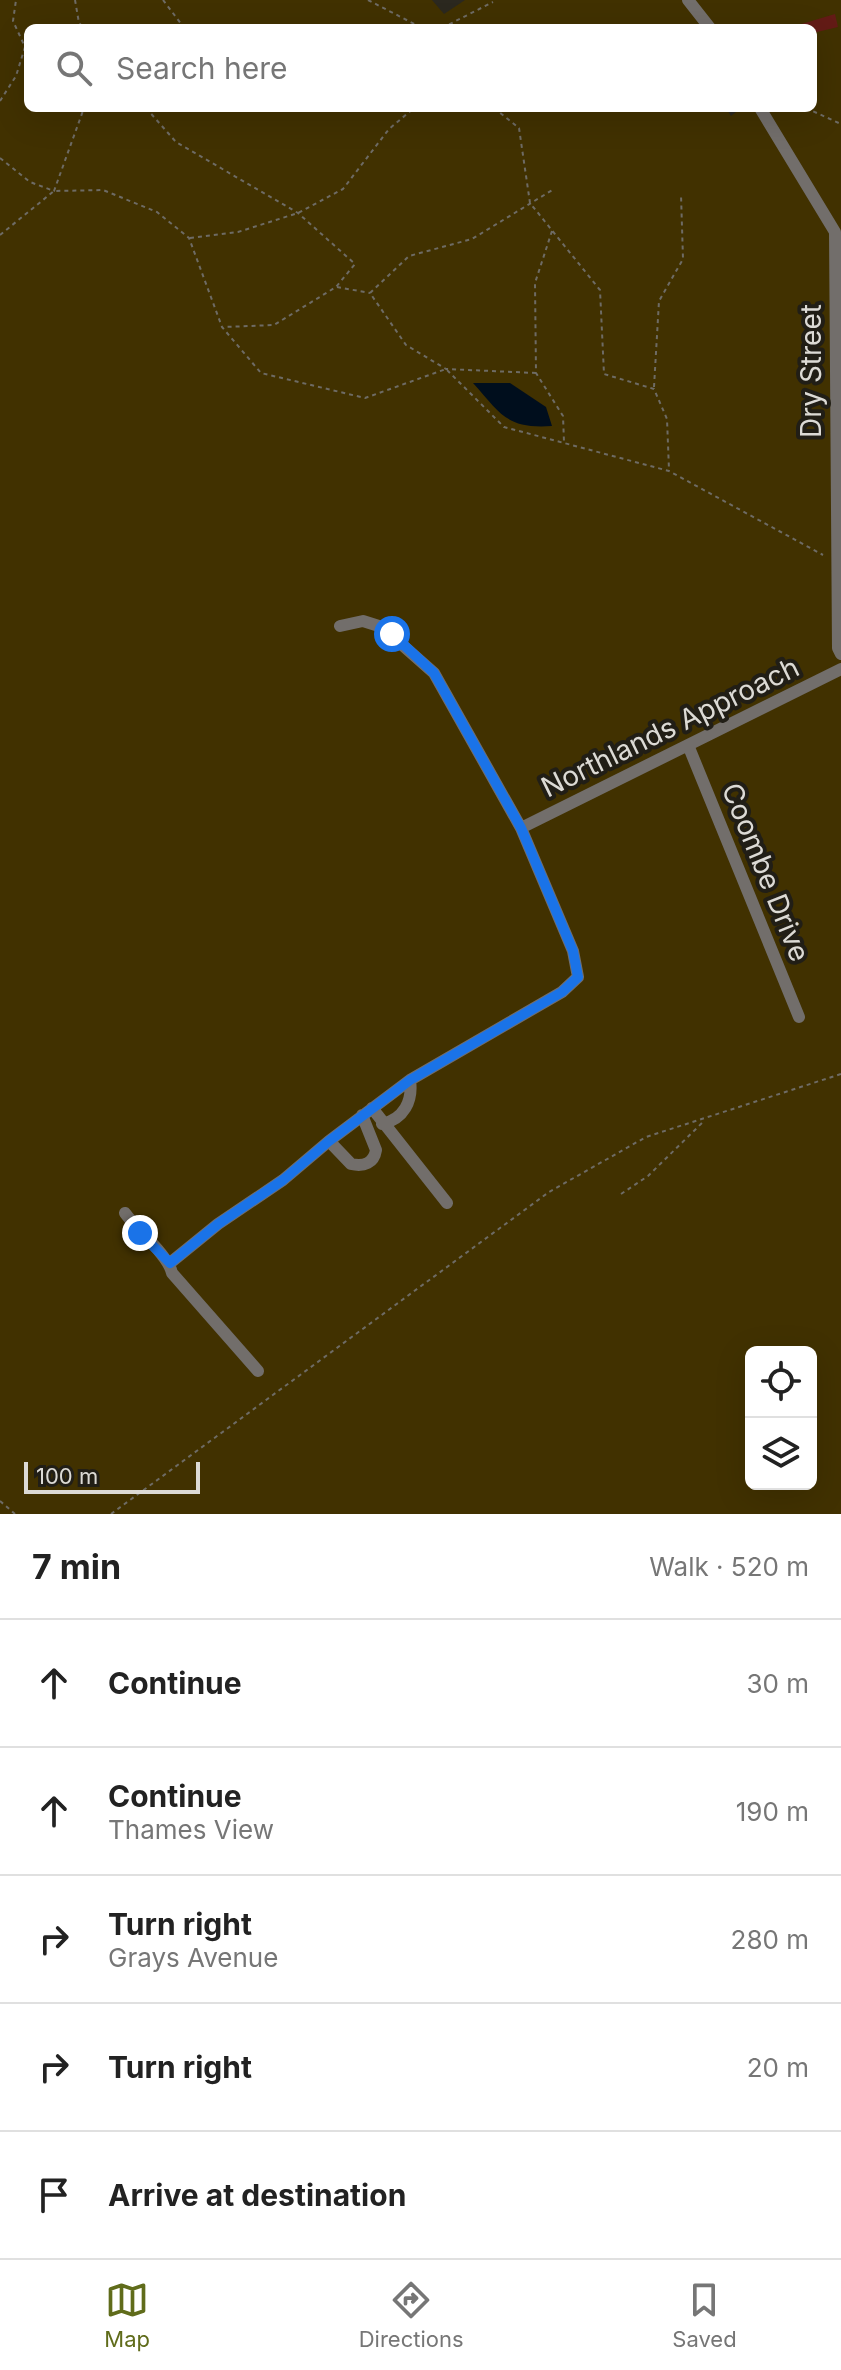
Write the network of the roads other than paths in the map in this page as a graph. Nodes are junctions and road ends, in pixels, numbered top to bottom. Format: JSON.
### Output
{"nodes":[{"id":1,"x":688,"y":0,"type":"edge"},
{"id":2,"x":707,"y":24,"type":"edge"},
{"id":3,"x":763,"y":112,"type":"edge"},
{"id":4,"x":838,"y":232,"type":"edge"},
{"id":5,"x":340,"y":626,"type":"dead end"},
{"id":6,"x":841,"y":654,"type":"edge"},
{"id":7,"x":841,"y":669,"type":"edge"},
{"id":8,"x":688,"y":745,"type":"junction"},
{"id":9,"x":521,"y":828,"type":"junction"},
{"id":10,"x":799,"y":1017,"type":"dead end"},
{"id":11,"x":410,"y":1080,"type":"junction"},
{"id":12,"x":367,"y":1112,"type":"junction"},
{"id":13,"x":382,"y":1124,"type":"junction"},
{"id":14,"x":329,"y":1141,"type":"junction"},
{"id":15,"x":447,"y":1203,"type":"dead end"},
{"id":16,"x":125,"y":1213,"type":"dead end"},
{"id":17,"x":170,"y":1263,"type":"junction"},
{"id":18,"x":258,"y":1371,"type":"dead end"}],
"edges":[{"from":1,"to":2,"type":"street"},
{"from":3,"to":4,"type":"street","name":"Dry Street"},
{"from":4,"to":6,"type":"street","name":"Dry Street"},
{"from":5,"to":9,"type":"street"},
{"from":7,"to":8,"type":"street","name":"Northlands Approach"},
{"from":8,"to":9,"type":"street","name":"Northlands Approach"},
{"from":8,"to":10,"type":"street","name":"Coombe Drive"},
{"from":9,"to":11,"type":"street"},
{"from":11,"to":12,"type":"street"},
{"from":11,"to":13,"type":"street"},
{"from":12,"to":13,"type":"street"},
{"from":12,"to":14,"type":"street"},
{"from":12,"to":14,"type":"street"},
{"from":13,"to":15,"type":"street"},
{"from":14,"to":17,"type":"street"},
{"from":16,"to":17,"type":"street"},
{"from":17,"to":18,"type":"street"}]}
